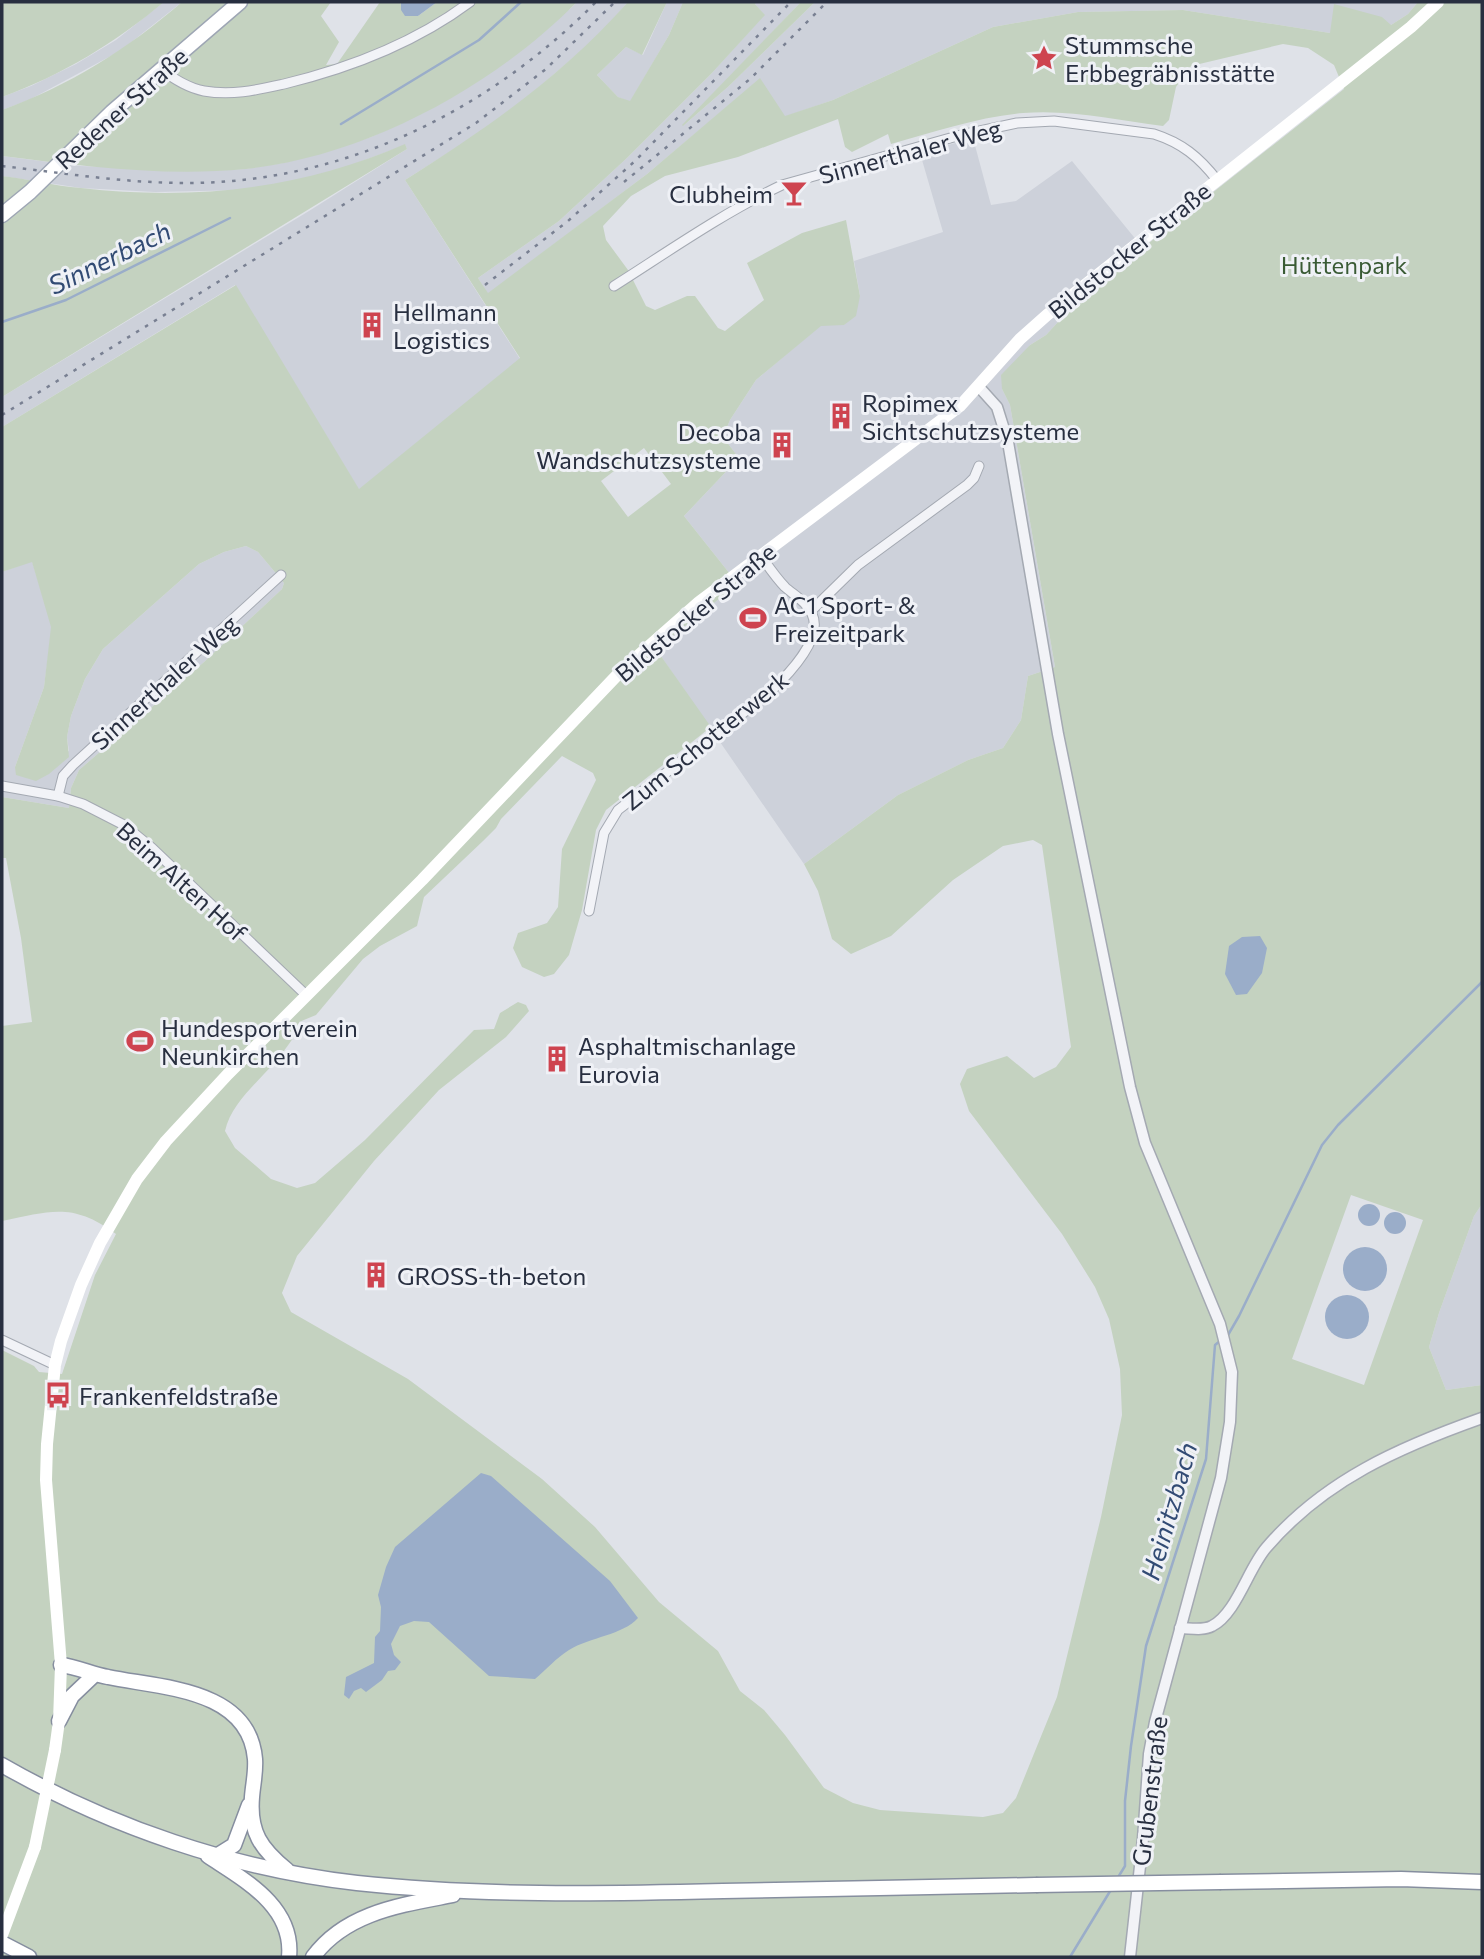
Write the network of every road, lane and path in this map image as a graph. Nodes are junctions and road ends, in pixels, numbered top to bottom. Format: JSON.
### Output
{"nodes":[{"id":1,"x":240,"y":2,"type":"edge"},
{"id":2,"x":470,"y":2,"type":"edge"},
{"id":3,"x":1438,"y":2,"type":"edge"},
{"id":4,"x":161,"y":70,"type":"junction"},
{"id":5,"x":1217,"y":180,"type":"junction"},
{"id":6,"x":2,"y":215,"type":"edge"},
{"id":7,"x":614,"y":286,"type":"dead end"},
{"id":8,"x":979,"y":387,"type":"junction"},
{"id":9,"x":979,"y":466,"type":"dead end"},
{"id":10,"x":761,"y":556,"type":"junction"},
{"id":11,"x":281,"y":575,"type":"dead end"},
{"id":12,"x":811,"y":611,"type":"junction"},
{"id":13,"x":3,"y":786,"type":"edge"},
{"id":14,"x":58,"y":796,"type":"junction"},
{"id":15,"x":589,"y":911,"type":"dead end"},
{"id":16,"x":306,"y":995,"type":"junction"},
{"id":17,"x":2,"y":1340,"type":"edge"},
{"id":18,"x":55,"y":1364,"type":"junction"},
{"id":19,"x":1482,"y":1418,"type":"edge"},
{"id":20,"x":1181,"y":1628,"type":"junction"},
{"id":21,"x":61,"y":1669,"type":"junction"},
{"id":22,"x":98,"y":1677,"type":"junction"},
{"id":23,"x":59,"y":1721,"type":"junction"},
{"id":24,"x":2,"y":1765,"type":"edge"},
{"id":25,"x":251,"y":1801,"type":"junction"},
{"id":26,"x":198,"y":1849,"type":"junction"},
{"id":27,"x":218,"y":1855,"type":"junction"},
{"id":28,"x":289,"y":1872,"type":"junction"},
{"id":29,"x":1482,"y":1882,"type":"edge"},
{"id":30,"x":471,"y":1891,"type":"junction"},
{"id":31,"x":2,"y":1936,"type":"edge"},
{"id":32,"x":2,"y":1943,"type":"edge"},
{"id":33,"x":25,"y":1957,"type":"edge"},
{"id":34,"x":289,"y":1957,"type":"edge"},
{"id":35,"x":313,"y":1957,"type":"edge"},
{"id":36,"x":1130,"y":1957,"type":"edge"}],
"edges":[{"from":1,"to":4,"type":"main road","name":"Redener Straße"},
{"from":2,"to":4,"type":"street"},
{"from":3,"to":5,"type":"main road","name":"Bildstocker Straße"},
{"from":4,"to":6,"type":"main road","name":"Redener Straße"},
{"from":5,"to":7,"type":"street","name":"Sinnerthaler Weg"},
{"from":5,"to":8,"type":"main road","name":"Bildstocker Straße"},
{"from":8,"to":10,"type":"main road","name":"Bildstocker Straße"},
{"from":8,"to":20,"type":"street","name":"Grubenstraße"},
{"from":9,"to":12,"type":"street"},
{"from":10,"to":12,"type":"street"},
{"from":10,"to":16,"type":"main road","name":"Bildstocker Straße"},
{"from":11,"to":14,"type":"street","name":"Sinnerthaler Weg"},
{"from":12,"to":15,"type":"street","name":"Zum Schotterwerk"},
{"from":13,"to":14,"type":"street","name":"Beim Alten Hof"},
{"from":14,"to":16,"type":"street","name":"Beim Alten Hof"},
{"from":16,"to":18,"type":"main road","name":"Bildstocker Straße"},
{"from":17,"to":18,"type":"street"},
{"from":18,"to":21,"type":"main road","name":"Bildstocker Straße"},
{"from":19,"to":20,"type":"street"},
{"from":20,"to":36,"type":"street","name":"Grubenstraße"},
{"from":21,"to":22,"type":"main road"},
{"from":21,"to":23,"type":"main road","name":"Bildstocker Straße"},
{"from":22,"to":23,"type":"main road"},
{"from":22,"to":25,"type":"main road"},
{"from":23,"to":31,"type":"main road","name":"Bildstocker Straße","bridge":true},
{"from":24,"to":26,"type":"main road"},
{"from":25,"to":27,"type":"main road"},
{"from":25,"to":28,"type":"main road"},
{"from":26,"to":27,"type":"main road"},
{"from":26,"to":34,"type":"main road"},
{"from":27,"to":28,"type":"main road"},
{"from":28,"to":30,"type":"main road"},
{"from":29,"to":30,"type":"main road","bridge":true},
{"from":30,"to":35,"type":"main road"},
{"from":32,"to":33,"type":"main road"}]}
